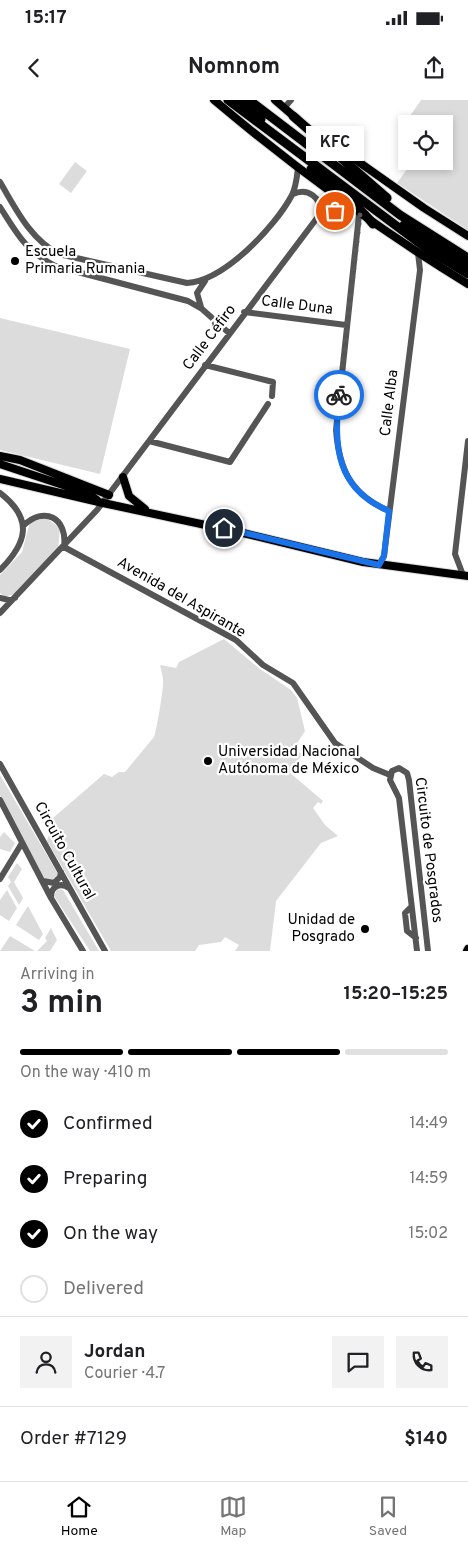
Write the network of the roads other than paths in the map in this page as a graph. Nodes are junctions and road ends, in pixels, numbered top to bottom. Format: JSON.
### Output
{"nodes":[{"id":1,"x":214,"y":100,"type":"edge"},
{"id":2,"x":224,"y":100,"type":"edge"},
{"id":3,"x":228,"y":100,"type":"edge"},
{"id":4,"x":238,"y":100,"type":"edge"},
{"id":5,"x":249,"y":100,"type":"edge"},
{"id":6,"x":256,"y":100,"type":"edge"},
{"id":7,"x":275,"y":100,"type":"edge"},
{"id":8,"x":291,"y":100,"type":"edge"},
{"id":9,"x":284,"y":108,"type":"junction"},
{"id":10,"x":242,"y":112,"type":"junction"},
{"id":11,"x":293,"y":116,"type":"junction"},
{"id":12,"x":274,"y":135,"type":"junction"},
{"id":13,"x":298,"y":168,"type":"junction"},
{"id":14,"x":0,"y":182,"type":"edge"},
{"id":15,"x":2,"y":190,"type":"edge"},
{"id":16,"x":293,"y":194,"type":"junction"},
{"id":17,"x":387,"y":198,"type":"junction"},
{"id":18,"x":0,"y":207,"type":"edge"},
{"id":19,"x":352,"y":209,"type":"junction"},
{"id":20,"x":320,"y":214,"type":"junction"},
{"id":21,"x":360,"y":215,"type":"junction"},
{"id":22,"x":373,"y":224,"type":"junction"},
{"id":23,"x":468,"y":236,"type":"edge"},
{"id":24,"x":468,"y":251,"type":"edge"},
{"id":25,"x":418,"y":253,"type":"junction"},
{"id":26,"x":468,"y":258,"type":"edge"},
{"id":27,"x":468,"y":266,"type":"edge"},
{"id":28,"x":119,"y":268,"type":"junction"},
{"id":29,"x":136,"y":272,"type":"junction"},
{"id":30,"x":468,"y":274,"type":"edge"},
{"id":31,"x":206,"y":280,"type":"junction"},
{"id":32,"x":119,"y":282,"type":"junction"},
{"id":33,"x":468,"y":284,"type":"edge"},
{"id":34,"x":132,"y":285,"type":"junction"},
{"id":35,"x":202,"y":308,"type":"junction"},
{"id":36,"x":244,"y":312,"type":"junction"},
{"id":37,"x":346,"y":325,"type":"junction"},
{"id":38,"x":229,"y":333,"type":"junction"},
{"id":39,"x":205,"y":364,"type":"junction"},
{"id":40,"x":272,"y":396,"type":"dead end"},
{"id":41,"x":268,"y":404,"type":"dead end"},
{"id":42,"x":149,"y":441,"type":"junction"},
{"id":43,"x":468,"y":441,"type":"edge"},
{"id":44,"x":0,"y":456,"type":"edge"},
{"id":45,"x":0,"y":464,"type":"edge"},
{"id":46,"x":123,"y":477,"type":"junction"},
{"id":47,"x":0,"y":478,"type":"edge"},
{"id":48,"x":0,"y":493,"type":"edge"},
{"id":49,"x":109,"y":495,"type":"junction"},
{"id":50,"x":103,"y":504,"type":"junction"},
{"id":51,"x":389,"y":511,"type":"junction"},
{"id":52,"x":149,"y":512,"type":"junction"},
{"id":53,"x":23,"y":526,"type":"junction"},
{"id":54,"x":64,"y":547,"type":"junction"},
{"id":55,"x":384,"y":556,"type":"junction"},
{"id":56,"x":379,"y":565,"type":"junction"},
{"id":57,"x":388,"y":566,"type":"junction"},
{"id":58,"x":0,"y":570,"type":"edge"},
{"id":59,"x":466,"y":575,"type":"edge"},
{"id":60,"x":0,"y":598,"type":"edge"},
{"id":61,"x":15,"y":598,"type":"junction"},
{"id":62,"x":0,"y":613,"type":"edge"},
{"id":63,"x":0,"y":764,"type":"edge"},
{"id":64,"x":390,"y":775,"type":"junction"},
{"id":65,"x":0,"y":800,"type":"edge"},
{"id":66,"x":413,"y":813,"type":"junction"},
{"id":67,"x":400,"y":815,"type":"junction"},
{"id":68,"x":415,"y":831,"type":"junction"},
{"id":69,"x":403,"y":833,"type":"junction"},
{"id":70,"x":22,"y":843,"type":"junction"},
{"id":71,"x":61,"y":872,"type":"junction"},
{"id":72,"x":0,"y":879,"type":"edge"},
{"id":73,"x":43,"y":881,"type":"junction"},
{"id":74,"x":72,"y":891,"type":"junction"},
{"id":75,"x":51,"y":898,"type":"junction"},
{"id":76,"x":411,"y":907,"type":"junction"},
{"id":77,"x":425,"y":924,"type":"junction"},
{"id":78,"x":414,"y":927,"type":"junction"},
{"id":79,"x":416,"y":938,"type":"junction"},
{"id":80,"x":417,"y":948,"type":"edge"},
{"id":81,"x":428,"y":950,"type":"edge"},
{"id":82,"x":83,"y":951,"type":"edge"},
{"id":83,"x":105,"y":951,"type":"edge"}],
"edges":[{"from":1,"to":13,"type":"main road"},
{"from":2,"to":10,"type":"highway"},
{"from":3,"to":10,"type":"highway"},
{"from":4,"to":27,"type":"highway"},
{"from":5,"to":26,"type":"highway"},
{"from":6,"to":17,"type":"highway"},
{"from":7,"to":9,"type":"main road"},
{"from":8,"to":9,"type":"street"},
{"from":9,"to":11,"type":"main road"},
{"from":10,"to":12,"type":"highway"},
{"from":11,"to":17,"type":"highway"},
{"from":11,"to":23,"type":"main road"},
{"from":12,"to":22,"type":"highway"},
{"from":12,"to":30,"type":"highway"},
{"from":13,"to":16,"type":"street"},
{"from":13,"to":19,"type":"main road"},
{"from":14,"to":15,"type":"street"},
{"from":15,"to":28,"type":"street"},
{"from":16,"to":20,"type":"street"},
{"from":16,"to":31,"type":"street"},
{"from":17,"to":24,"type":"highway"},
{"from":18,"to":32,"type":"street"},
{"from":19,"to":20,"type":"street"},
{"from":19,"to":21,"type":"main road"},
{"from":20,"to":36,"type":"street","name":"Calle Céfiro"},
{"from":21,"to":22,"type":"main road"},
{"from":21,"to":37,"type":"street"},
{"from":22,"to":25,"type":"main road"},
{"from":25,"to":33,"type":"main road"},
{"from":25,"to":51,"type":"street","name":"Calle Alba"},
{"from":28,"to":29,"type":"street"},
{"from":28,"to":32,"type":"street"},
{"from":29,"to":31,"type":"street"},
{"from":29,"to":34,"type":"street"},
{"from":31,"to":35,"type":"street"},
{"from":32,"to":34,"type":"street"},
{"from":34,"to":35,"type":"street"},
{"from":35,"to":38,"type":"street"},
{"from":36,"to":37,"type":"street","name":"Calle Duna"},
{"from":36,"to":38,"type":"street","name":"Calle Céfiro"},
{"from":37,"to":51,"type":"street"},
{"from":38,"to":39,"type":"street","name":"Calle Céfiro"},
{"from":39,"to":40,"type":"street"},
{"from":39,"to":42,"type":"street","name":"Calle Céfiro"},
{"from":41,"to":42,"type":"street"},
{"from":42,"to":46,"type":"street","name":"Calle Céfiro"},
{"from":43,"to":59,"type":"street"},
{"from":44,"to":49,"type":"main road"},
{"from":45,"to":50,"type":"main road"},
{"from":46,"to":49,"type":"street","name":"Calle Céfiro"},
{"from":46,"to":52,"type":"main road"},
{"from":47,"to":50,"type":"main road"},
{"from":48,"to":53,"type":"street"},
{"from":49,"to":50,"type":"street","name":"Calle Céfiro"},
{"from":50,"to":52,"type":"main road"},
{"from":50,"to":54,"type":"street"},
{"from":51,"to":55,"type":"street","name":"Calle Alba"},
{"from":52,"to":56,"type":"main road"},
{"from":53,"to":54,"type":"street"},
{"from":53,"to":58,"type":"street"},
{"from":54,"to":61,"type":"street"},
{"from":54,"to":64,"type":"street","name":"Avenida del Aspirante"},
{"from":55,"to":56,"type":"street","name":"Calle Alba"},
{"from":55,"to":57,"type":"street","name":"Calle Alba"},
{"from":56,"to":57,"type":"main road"},
{"from":57,"to":59,"type":"main road"},
{"from":60,"to":61,"type":"street"},
{"from":61,"to":62,"type":"street"},
{"from":63,"to":71,"type":"street","name":"Circuito Cultural"},
{"from":64,"to":66,"type":"street","name":"Circuito de Posgrados"},
{"from":64,"to":67,"type":"street","name":"Circuito de Posgrados"},
{"from":65,"to":70,"type":"street"},
{"from":66,"to":67,"type":"street"},
{"from":66,"to":68,"type":"street","name":"Circuito de Posgrados"},
{"from":67,"to":69,"type":"street","name":"Circuito de Posgrados"},
{"from":68,"to":69,"type":"street"},
{"from":68,"to":77,"type":"street","name":"Circuito de Posgrados"},
{"from":69,"to":76,"type":"street","name":"Circuito de Posgrados"},
{"from":70,"to":72,"type":"street"},
{"from":70,"to":73,"type":"street"},
{"from":71,"to":73,"type":"street"},
{"from":71,"to":74,"type":"street","name":"Circuito Cultural"},
{"from":73,"to":75,"type":"street"},
{"from":74,"to":75,"type":"street"},
{"from":74,"to":83,"type":"street","name":"Circuito Cultural"},
{"from":75,"to":82,"type":"street"},
{"from":76,"to":78,"type":"street","name":"Circuito de Posgrados"},
{"from":76,"to":79,"type":"street"},
{"from":77,"to":78,"type":"street"},
{"from":77,"to":81,"type":"street","name":"Circuito de Posgrados"},
{"from":78,"to":79,"type":"street","name":"Circuito de Posgrados"},
{"from":79,"to":80,"type":"street","name":"Circuito de Posgrados"},
{"from":80,"to":81,"type":"street"}]}
